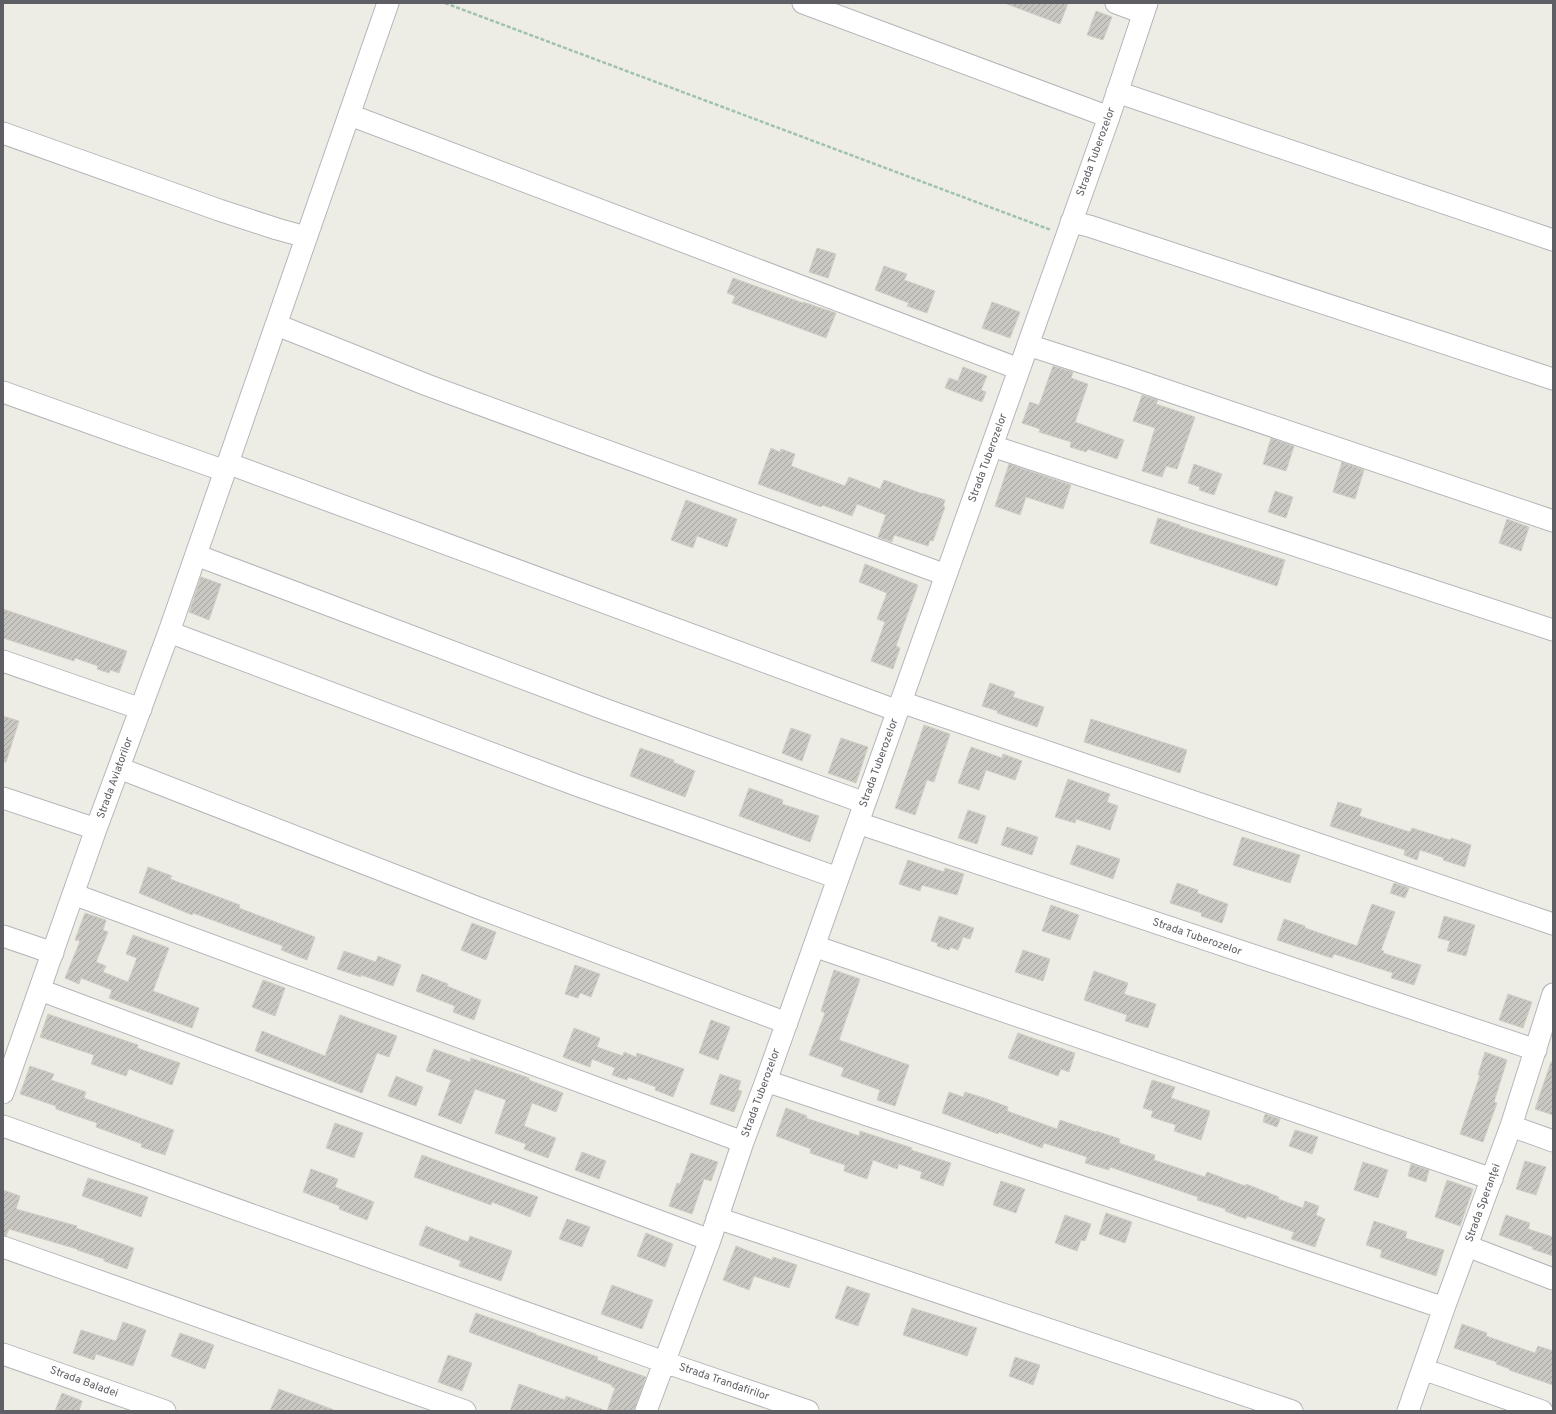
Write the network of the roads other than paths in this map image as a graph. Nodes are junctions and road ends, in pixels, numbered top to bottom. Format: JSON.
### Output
{"nodes":[{"id":1,"x":388,"y":3,"type":"edge"},
{"id":2,"x":803,"y":3,"type":"edge"},
{"id":3,"x":1116,"y":3,"type":"edge"},
{"id":4,"x":1145,"y":8,"type":"edge"},
{"id":5,"x":1117,"y":92,"type":"junction"},
{"id":6,"x":350,"y":115,"type":"junction"},
{"id":7,"x":1109,"y":117,"type":"junction"},
{"id":8,"x":3,"y":133,"type":"edge"},
{"id":9,"x":1069,"y":229,"type":"junction"},
{"id":10,"x":306,"y":236,"type":"junction"},
{"id":11,"x":1553,"y":240,"type":"edge"},
{"id":12,"x":277,"y":325,"type":"junction"},
{"id":13,"x":1028,"y":344,"type":"junction"},
{"id":14,"x":1019,"y":368,"type":"junction"},
{"id":15,"x":1553,"y":379,"type":"edge"},
{"id":16,"x":3,"y":392,"type":"edge"},
{"id":17,"x":992,"y":446,"type":"junction"},
{"id":18,"x":226,"y":467,"type":"junction"},
{"id":19,"x":1553,"y":521,"type":"edge"},
{"id":20,"x":196,"y":555,"type":"junction"},
{"id":21,"x":946,"y":575,"type":"junction"},
{"id":22,"x":1553,"y":630,"type":"edge"},
{"id":23,"x":169,"y":632,"type":"junction"},
{"id":24,"x":3,"y":661,"type":"edge"},
{"id":25,"x":899,"y":706,"type":"junction"},
{"id":26,"x":140,"y":709,"type":"junction"},
{"id":27,"x":119,"y":768,"type":"junction"},
{"id":28,"x":3,"y":798,"type":"edge"},
{"id":29,"x":865,"y":803,"type":"junction"},
{"id":30,"x":858,"y":823,"type":"junction"},
{"id":31,"x":96,"y":829,"type":"junction"},
{"id":32,"x":838,"y":878,"type":"junction"},
{"id":33,"x":74,"y":894,"type":"junction"},
{"id":34,"x":1553,"y":924,"type":"edge"},
{"id":35,"x":3,"y":936,"type":"edge"},
{"id":36,"x":814,"y":946,"type":"junction"},
{"id":37,"x":53,"y":953,"type":"junction"},
{"id":38,"x":40,"y":990,"type":"junction"},
{"id":39,"x":1553,"y":994,"type":"edge"},
{"id":40,"x":787,"y":1022,"type":"junction"},
{"id":41,"x":1536,"y":1050,"type":"junction"},
{"id":42,"x":8,"y":1064,"type":"edge"},
{"id":43,"x":766,"y":1081,"type":"junction"},
{"id":44,"x":3,"y":1093,"type":"edge"},
{"id":45,"x":3,"y":1126,"type":"edge"},
{"id":46,"x":1511,"y":1126,"type":"junction"},
{"id":47,"x":1553,"y":1141,"type":"edge"},
{"id":48,"x":743,"y":1142,"type":"junction"},
{"id":49,"x":1492,"y":1179,"type":"junction"},
{"id":50,"x":717,"y":1218,"type":"junction"},
{"id":51,"x":710,"y":1240,"type":"junction"},
{"id":52,"x":1467,"y":1246,"type":"junction"},
{"id":53,"x":3,"y":1247,"type":"edge"},
{"id":54,"x":1553,"y":1279,"type":"edge"},
{"id":55,"x":1444,"y":1308,"type":"junction"},
{"id":56,"x":3,"y":1354,"type":"edge"},
{"id":57,"x":664,"y":1362,"type":"junction"},
{"id":58,"x":1422,"y":1369,"type":"junction"},
{"id":59,"x":165,"y":1411,"type":"edge"},
{"id":60,"x":465,"y":1411,"type":"edge"},
{"id":61,"x":646,"y":1411,"type":"edge"},
{"id":62,"x":808,"y":1411,"type":"edge"},
{"id":63,"x":1292,"y":1411,"type":"edge"},
{"id":64,"x":1408,"y":1411,"type":"edge"},
{"id":65,"x":1542,"y":1411,"type":"edge"}],
"edges":[{"from":1,"to":6,"type":"street","name":"Strada Aviatorilor"},
{"from":2,"to":7,"type":"street"},
{"from":3,"to":4,"type":"street"},
{"from":4,"to":5,"type":"street","name":"Strada Tuberozelor"},
{"from":5,"to":7,"type":"street","name":"Strada Tuberozelor"},
{"from":5,"to":11,"type":"street"},
{"from":6,"to":10,"type":"street","name":"Strada Aviatorilor"},
{"from":6,"to":14,"type":"street"},
{"from":7,"to":9,"type":"street","name":"Strada Tuberozelor"},
{"from":8,"to":10,"type":"street"},
{"from":9,"to":13,"type":"street","name":"Strada Tuberozelor"},
{"from":9,"to":15,"type":"street"},
{"from":10,"to":12,"type":"street","name":"Strada Aviatorilor"},
{"from":12,"to":18,"type":"street","name":"Strada Aviatorilor"},
{"from":12,"to":21,"type":"street"},
{"from":13,"to":14,"type":"street","name":"Strada Tuberozelor"},
{"from":13,"to":19,"type":"street"},
{"from":14,"to":17,"type":"street","name":"Strada Tuberozelor"},
{"from":16,"to":18,"type":"street"},
{"from":17,"to":21,"type":"street","name":"Strada Tuberozelor"},
{"from":17,"to":22,"type":"street"},
{"from":18,"to":20,"type":"street","name":"Strada Aviatorilor"},
{"from":18,"to":25,"type":"street"},
{"from":20,"to":23,"type":"street","name":"Strada Aviatorilor"},
{"from":20,"to":29,"type":"street"},
{"from":21,"to":25,"type":"street","name":"Strada Tuberozelor"},
{"from":23,"to":26,"type":"street","name":"Strada Aviatorilor"},
{"from":23,"to":32,"type":"street"},
{"from":24,"to":26,"type":"street"},
{"from":25,"to":29,"type":"street","name":"Strada Tuberozelor"},
{"from":25,"to":34,"type":"street"},
{"from":26,"to":27,"type":"street","name":"Strada Aviatorilor"},
{"from":27,"to":31,"type":"street","name":"Strada Aviatorilor"},
{"from":27,"to":40,"type":"street"},
{"from":28,"to":31,"type":"street"},
{"from":29,"to":30,"type":"street","name":"Strada Tuberozelor"},
{"from":30,"to":32,"type":"street","name":"Strada Tuberozelor"},
{"from":30,"to":41,"type":"street","name":"Strada Tuberozelor"},
{"from":31,"to":33,"type":"street","name":"Strada Aviatorilor"},
{"from":32,"to":36,"type":"street","name":"Strada Tuberozelor"},
{"from":33,"to":37,"type":"street","name":"Strada Aviatorilor"},
{"from":33,"to":48,"type":"street"},
{"from":35,"to":37,"type":"street"},
{"from":36,"to":40,"type":"street","name":"Strada Tuberozelor"},
{"from":36,"to":49,"type":"street"},
{"from":37,"to":38,"type":"street","name":"Strada Aviatorilor"},
{"from":38,"to":42,"type":"street","name":"Strada Aviatorilor"},
{"from":38,"to":51,"type":"street"},
{"from":39,"to":41,"type":"street","name":"Strada Speranței"},
{"from":40,"to":43,"type":"street","name":"Strada Tuberozelor"},
{"from":41,"to":46,"type":"street","name":"Strada Speranței"},
{"from":42,"to":44,"type":"street","name":"Strada Aviatorilor"},
{"from":43,"to":48,"type":"street","name":"Strada Tuberozelor"},
{"from":43,"to":55,"type":"street"},
{"from":45,"to":57,"type":"street","name":"Strada Trandafirilor"},
{"from":46,"to":47,"type":"street"},
{"from":46,"to":49,"type":"street","name":"Strada Speranței"},
{"from":48,"to":50,"type":"street","name":"Strada Tuberozelor"},
{"from":49,"to":52,"type":"street","name":"Strada Speranței"},
{"from":50,"to":51,"type":"street","name":"Strada Tuberozelor"},
{"from":50,"to":63,"type":"street"},
{"from":51,"to":57,"type":"street","name":"Strada Tuberozelor"},
{"from":52,"to":54,"type":"street"},
{"from":52,"to":55,"type":"street","name":"Strada Speranței"},
{"from":53,"to":60,"type":"street"},
{"from":55,"to":58,"type":"street","name":"Strada Speranței"},
{"from":56,"to":59,"type":"street","name":"Strada Baladei"},
{"from":57,"to":61,"type":"street","name":"Strada Tuberozelor"},
{"from":57,"to":62,"type":"street","name":"Strada Trandafirilor"},
{"from":58,"to":64,"type":"street","name":"Strada Speranței"},
{"from":58,"to":65,"type":"street"}]}
